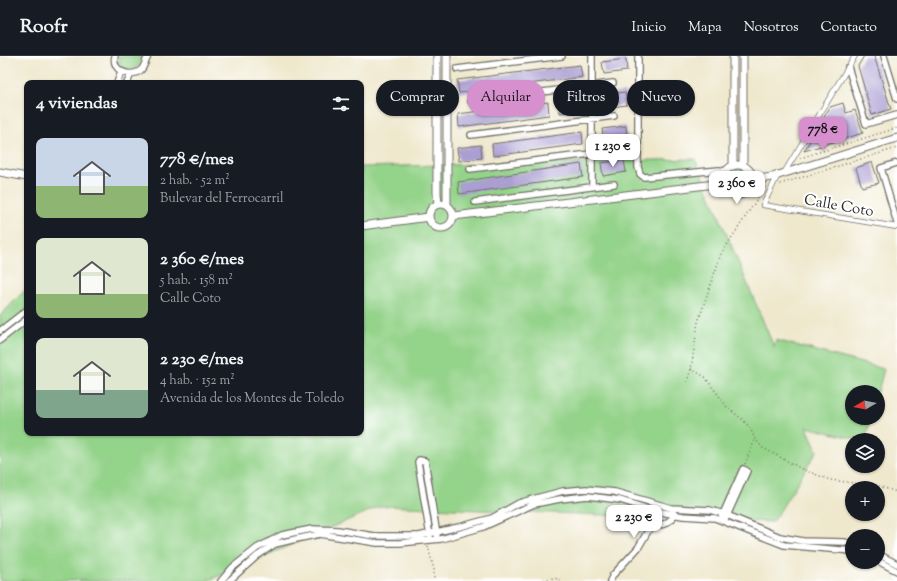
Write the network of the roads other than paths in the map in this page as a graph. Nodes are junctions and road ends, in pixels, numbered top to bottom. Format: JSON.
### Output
{"nodes":[{"id":1,"x":115,"y":56,"type":"edge"},
{"id":2,"x":148,"y":56,"type":"edge"},
{"id":3,"x":437,"y":56,"type":"edge"},
{"id":4,"x":447,"y":56,"type":"edge"},
{"id":5,"x":562,"y":56,"type":"edge"},
{"id":6,"x":592,"y":56,"type":"edge"},
{"id":7,"x":638,"y":56,"type":"edge"},
{"id":8,"x":733,"y":56,"type":"edge"},
{"id":9,"x":743,"y":56,"type":"edge"},
{"id":10,"x":855,"y":56,"type":"edge"},
{"id":11,"x":884,"y":56,"type":"edge"},
{"id":12,"x":848,"y":67,"type":"junction"},
{"id":13,"x":457,"y":69,"type":"dead end"},
{"id":14,"x":121,"y":72,"type":"junction"},
{"id":15,"x":131,"y":74,"type":"junction"},
{"id":16,"x":118,"y":80,"type":"edge"},
{"id":17,"x":129,"y":80,"type":"edge"},
{"id":18,"x":592,"y":80,"type":"edge"},
{"id":19,"x":897,"y":99,"type":"edge"},
{"id":20,"x":897,"y":115,"type":"edge"},
{"id":21,"x":614,"y":116,"type":"dead end"},
{"id":22,"x":592,"y":119,"type":"junction"},
{"id":23,"x":471,"y":135,"type":"dead end"},
{"id":24,"x":897,"y":138,"type":"edge"},
{"id":25,"x":614,"y":150,"type":"dead end"},
{"id":26,"x":592,"y":153,"type":"junction"},
{"id":27,"x":897,"y":163,"type":"edge"},
{"id":28,"x":733,"y":166,"type":"junction"},
{"id":29,"x":743,"y":166,"type":"junction"},
{"id":30,"x":470,"y":169,"type":"dead end"},
{"id":31,"x":725,"y":171,"type":"junction"},
{"id":32,"x":0,"y":172,"type":"edge"},
{"id":33,"x":778,"y":175,"type":"junction"},
{"id":34,"x":24,"y":176,"type":"edge"},
{"id":35,"x":753,"y":180,"type":"junction"},
{"id":36,"x":723,"y":183,"type":"junction"},
{"id":37,"x":614,"y":184,"type":"dead end"},
{"id":38,"x":592,"y":186,"type":"junction"},
{"id":39,"x":475,"y":202,"type":"dead end"},
{"id":40,"x":438,"y":204,"type":"junction"},
{"id":41,"x":447,"y":205,"type":"junction"},
{"id":42,"x":454,"y":216,"type":"junction"},
{"id":43,"x":429,"y":217,"type":"junction"},
{"id":44,"x":897,"y":223,"type":"edge"},
{"id":45,"x":364,"y":226,"type":"edge"},
{"id":46,"x":897,"y":227,"type":"edge"},
{"id":47,"x":24,"y":312,"type":"edge"},
{"id":48,"x":24,"y":321,"type":"edge"},
{"id":49,"x":0,"y":331,"type":"edge"},
{"id":50,"x":0,"y":340,"type":"edge"},
{"id":51,"x":743,"y":469,"type":"road end"},
{"id":52,"x":675,"y":508,"type":"junction"},
{"id":53,"x":673,"y":514,"type":"junction"},
{"id":54,"x":725,"y":515,"type":"junction"},
{"id":55,"x":722,"y":521,"type":"junction"},
{"id":56,"x":436,"y":532,"type":"junction"},
{"id":57,"x":429,"y":538,"type":"junction"},
{"id":58,"x":437,"y":539,"type":"junction"},
{"id":59,"x":845,"y":542,"type":"edge"},
{"id":60,"x":845,"y":550,"type":"edge"},
{"id":61,"x":885,"y":558,"type":"edge"},
{"id":62,"x":897,"y":564,"type":"edge"},
{"id":63,"x":885,"y":565,"type":"edge"},
{"id":64,"x":897,"y":571,"type":"edge"},
{"id":65,"x":221,"y":581,"type":"edge"},
{"id":66,"x":229,"y":581,"type":"edge"},
{"id":67,"x":610,"y":581,"type":"edge"}],
"edges":[{"from":1,"to":14,"type":"street"},
{"from":2,"to":15,"type":"street"},
{"from":3,"to":40,"type":"street"},
{"from":4,"to":41,"type":"street"},
{"from":5,"to":13,"type":"street"},
{"from":6,"to":18,"type":"street"},
{"from":7,"to":31,"type":"street"},
{"from":8,"to":28,"type":"street"},
{"from":9,"to":29,"type":"street"},
{"from":10,"to":12,"type":"street","name":"Calle Coto"},
{"from":11,"to":19,"type":"street"},
{"from":12,"to":20,"type":"street"},
{"from":12,"to":33,"type":"street","name":"Calle Coto"},
{"from":14,"to":15,"type":"street"},
{"from":14,"to":16,"type":"street"},
{"from":15,"to":17,"type":"street"},
{"from":21,"to":22,"type":"street"},
{"from":22,"to":23,"type":"street"},
{"from":22,"to":26,"type":"street"},
{"from":24,"to":33,"type":"street"},
{"from":25,"to":26,"type":"street"},
{"from":26,"to":30,"type":"street"},
{"from":26,"to":38,"type":"street"},
{"from":27,"to":44,"type":"street"},
{"from":28,"to":29,"type":"street"},
{"from":28,"to":31,"type":"street"},
{"from":29,"to":35,"type":"street"},
{"from":31,"to":36,"type":"street"},
{"from":32,"to":34,"type":"street"},
{"from":33,"to":35,"type":"street"},
{"from":33,"to":46,"type":"street","name":"Calle Coto"},
{"from":35,"to":36,"type":"street"},
{"from":36,"to":42,"type":"street"},
{"from":37,"to":38,"type":"street"},
{"from":38,"to":39,"type":"street"},
{"from":40,"to":41,"type":"street"},
{"from":40,"to":43,"type":"street"},
{"from":41,"to":42,"type":"street"},
{"from":42,"to":43,"type":"street"},
{"from":43,"to":45,"type":"street"},
{"from":47,"to":49,"type":"street"},
{"from":48,"to":50,"type":"street"},
{"from":51,"to":54,"type":"street"},
{"from":52,"to":53,"type":"street"},
{"from":52,"to":54,"type":"street"},
{"from":52,"to":56,"type":"street"},
{"from":53,"to":55,"type":"street"},
{"from":53,"to":58,"type":"street"},
{"from":53,"to":67,"type":"street"},
{"from":54,"to":55,"type":"street"},
{"from":54,"to":59,"type":"street"},
{"from":55,"to":60,"type":"street"},
{"from":56,"to":57,"type":"street"},
{"from":56,"to":57,"type":"street"},
{"from":56,"to":58,"type":"street"},
{"from":57,"to":58,"type":"street"},
{"from":57,"to":65,"type":"street"},
{"from":57,"to":66,"type":"street"},
{"from":61,"to":62,"type":"street"},
{"from":63,"to":64,"type":"street"}]}
